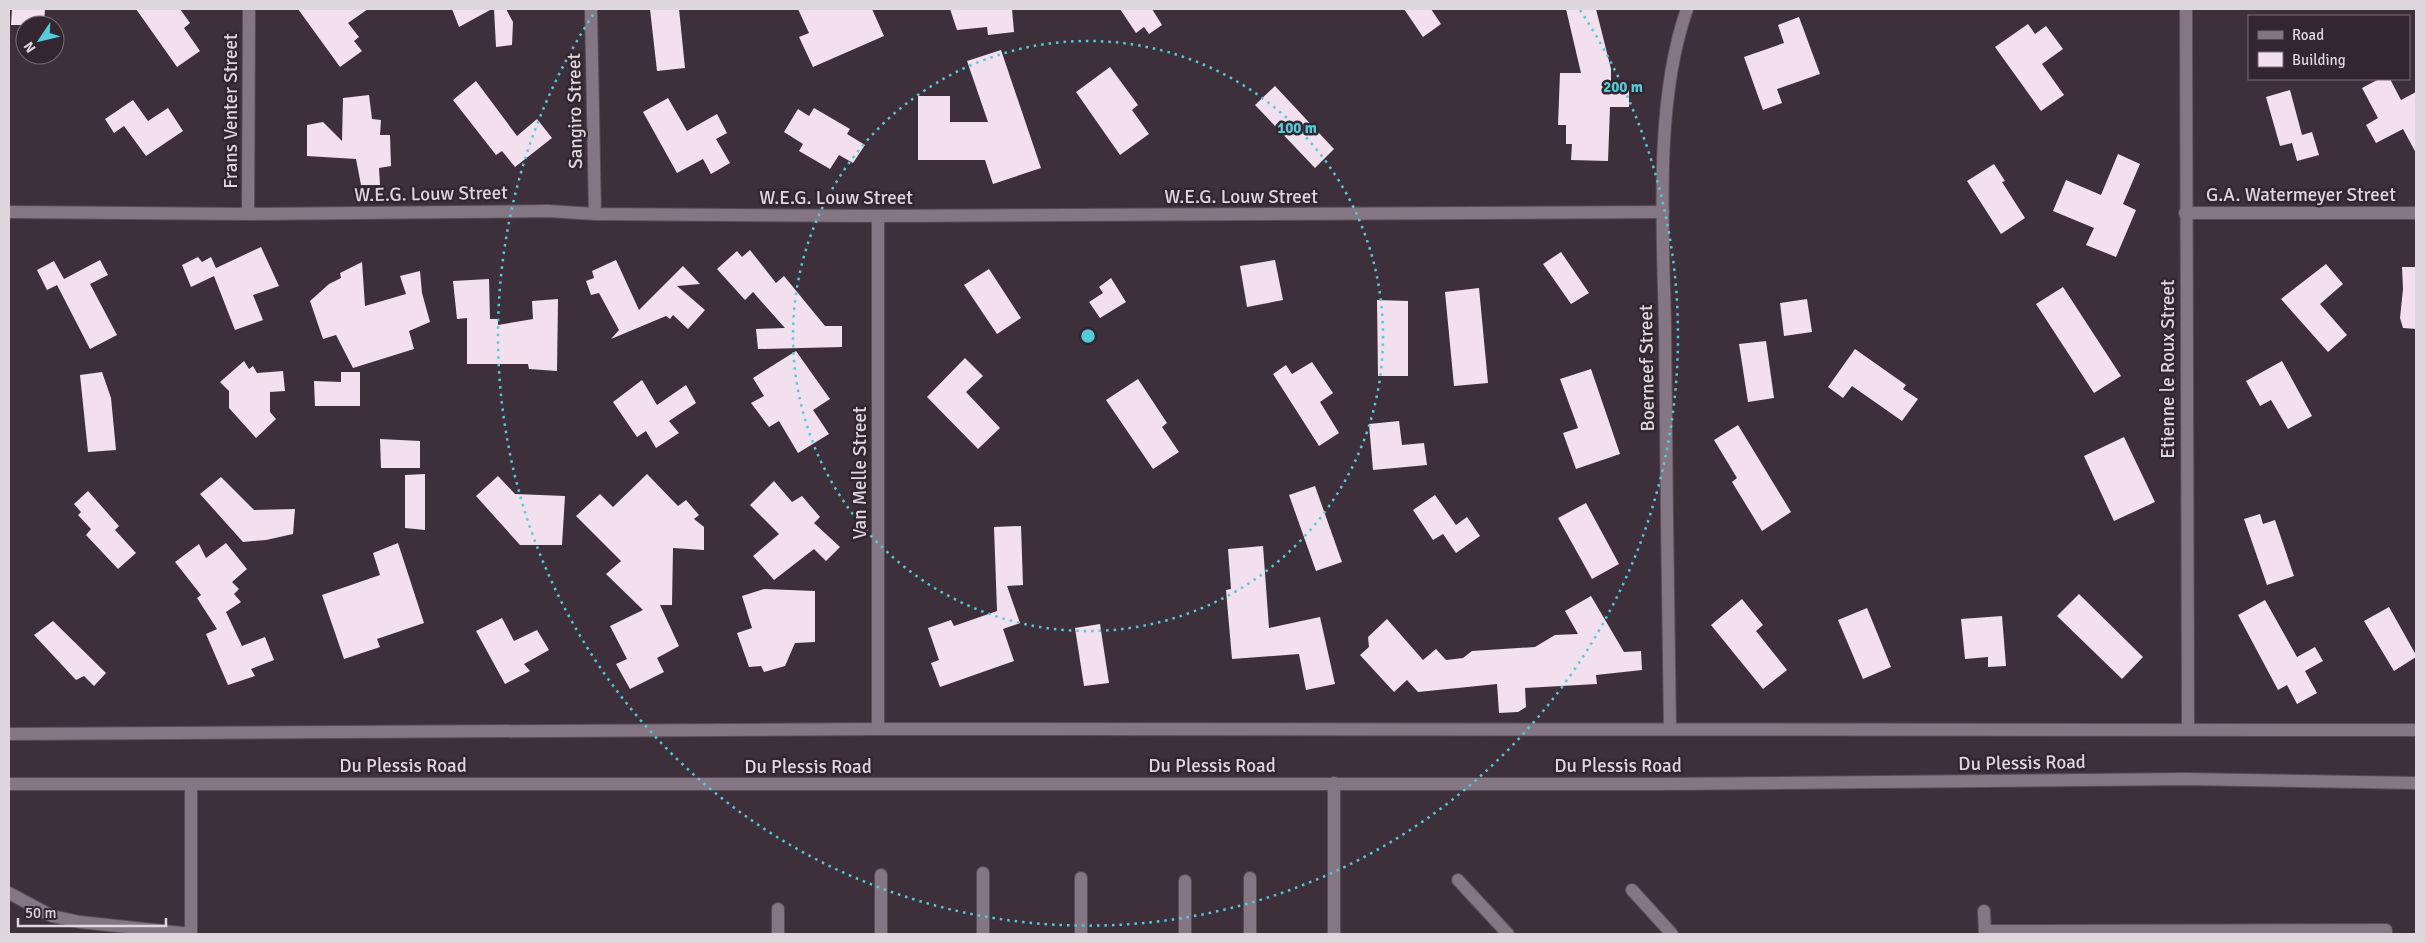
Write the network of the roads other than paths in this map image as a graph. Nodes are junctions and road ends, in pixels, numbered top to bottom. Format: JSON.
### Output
{"nodes":[{"id":1,"x":249,"y":9,"type":"edge"},
{"id":2,"x":591,"y":9,"type":"edge"},
{"id":3,"x":1687,"y":9,"type":"edge"},
{"id":4,"x":2186,"y":9,"type":"edge"},
{"id":5,"x":9,"y":212,"type":"edge"},
{"id":6,"x":1663,"y":212,"type":"junction"},
{"id":7,"x":2185,"y":213,"type":"junction"},
{"id":8,"x":2416,"y":213,"type":"edge"},
{"id":9,"x":248,"y":214,"type":"junction"},
{"id":10,"x":595,"y":214,"type":"junction"},
{"id":11,"x":878,"y":216,"type":"junction"},
{"id":12,"x":2188,"y":728,"type":"junction"},
{"id":13,"x":878,"y":729,"type":"junction"},
{"id":14,"x":1670,"y":729,"type":"junction"},
{"id":15,"x":2416,"y":730,"type":"edge"},
{"id":16,"x":9,"y":734,"type":"edge"},
{"id":17,"x":1334,"y":783,"type":"junction"},
{"id":18,"x":2416,"y":783,"type":"edge"},
{"id":19,"x":9,"y":784,"type":"edge"},
{"id":20,"x":190,"y":784,"type":"junction"},
{"id":21,"x":983,"y":873,"type":"dead end"},
{"id":22,"x":881,"y":876,"type":"dead end"},
{"id":23,"x":1081,"y":878,"type":"dead end"},
{"id":24,"x":1250,"y":878,"type":"dead end"},
{"id":25,"x":1458,"y":880,"type":"dead end"},
{"id":26,"x":1186,"y":881,"type":"dead end"},
{"id":27,"x":1632,"y":890,"type":"dead end"},
{"id":28,"x":9,"y":893,"type":"edge"},
{"id":29,"x":778,"y":909,"type":"dead end"},
{"id":30,"x":1984,"y":910,"type":"dead end"},
{"id":31,"x":1985,"y":933,"type":"edge"},
{"id":32,"x":191,"y":934,"type":"edge"},
{"id":33,"x":778,"y":934,"type":"edge"},
{"id":34,"x":881,"y":934,"type":"edge"},
{"id":35,"x":983,"y":934,"type":"edge"},
{"id":36,"x":1082,"y":934,"type":"edge"},
{"id":37,"x":1185,"y":934,"type":"edge"},
{"id":38,"x":1250,"y":934,"type":"edge"},
{"id":39,"x":1334,"y":934,"type":"edge"},
{"id":40,"x":1508,"y":934,"type":"edge"},
{"id":41,"x":1672,"y":934,"type":"edge"},
{"id":42,"x":2386,"y":934,"type":"edge"}],
"edges":[{"from":1,"to":9,"type":"street","name":"Frans Venter Street"},
{"from":2,"to":10,"type":"street","name":"Sangiro Street"},
{"from":3,"to":6,"type":"street","name":"Boerneef Street"},
{"from":4,"to":7,"type":"street","name":"Etienne le Roux Street"},
{"from":5,"to":9,"type":"street","name":"W.E.G. Louw Street"},
{"from":6,"to":11,"type":"street","name":"W.E.G. Louw Street"},
{"from":6,"to":14,"type":"street","name":"Boerneef Street"},
{"from":7,"to":8,"type":"street","name":"G.A. Watermeyer Street"},
{"from":7,"to":12,"type":"street","name":"Etienne le Roux Street"},
{"from":9,"to":10,"type":"street","name":"W.E.G. Louw Street"},
{"from":10,"to":11,"type":"street","name":"W.E.G. Louw Street"},
{"from":11,"to":13,"type":"street","name":"Van Melle Street"},
{"from":12,"to":14,"type":"street","name":"Du Plessis Road"},
{"from":12,"to":15,"type":"street","name":"Du Plessis Road"},
{"from":13,"to":14,"type":"street","name":"Du Plessis Road"},
{"from":13,"to":16,"type":"street","name":"Du Plessis Road"},
{"from":17,"to":18,"type":"street","name":"Du Plessis Road"},
{"from":17,"to":20,"type":"street","name":"Du Plessis Road"},
{"from":17,"to":39,"type":"street"},
{"from":19,"to":20,"type":"street","name":"Du Plessis Road"},
{"from":20,"to":32,"type":"street"},
{"from":21,"to":35,"type":"street"},
{"from":22,"to":34,"type":"street"},
{"from":23,"to":36,"type":"street"},
{"from":24,"to":38,"type":"street"},
{"from":25,"to":40,"type":"street"},
{"from":26,"to":37,"type":"street"},
{"from":27,"to":41,"type":"street"},
{"from":28,"to":32,"type":"street"},
{"from":29,"to":33,"type":"street"},
{"from":30,"to":31,"type":"street"},
{"from":31,"to":42,"type":"street"}]}
